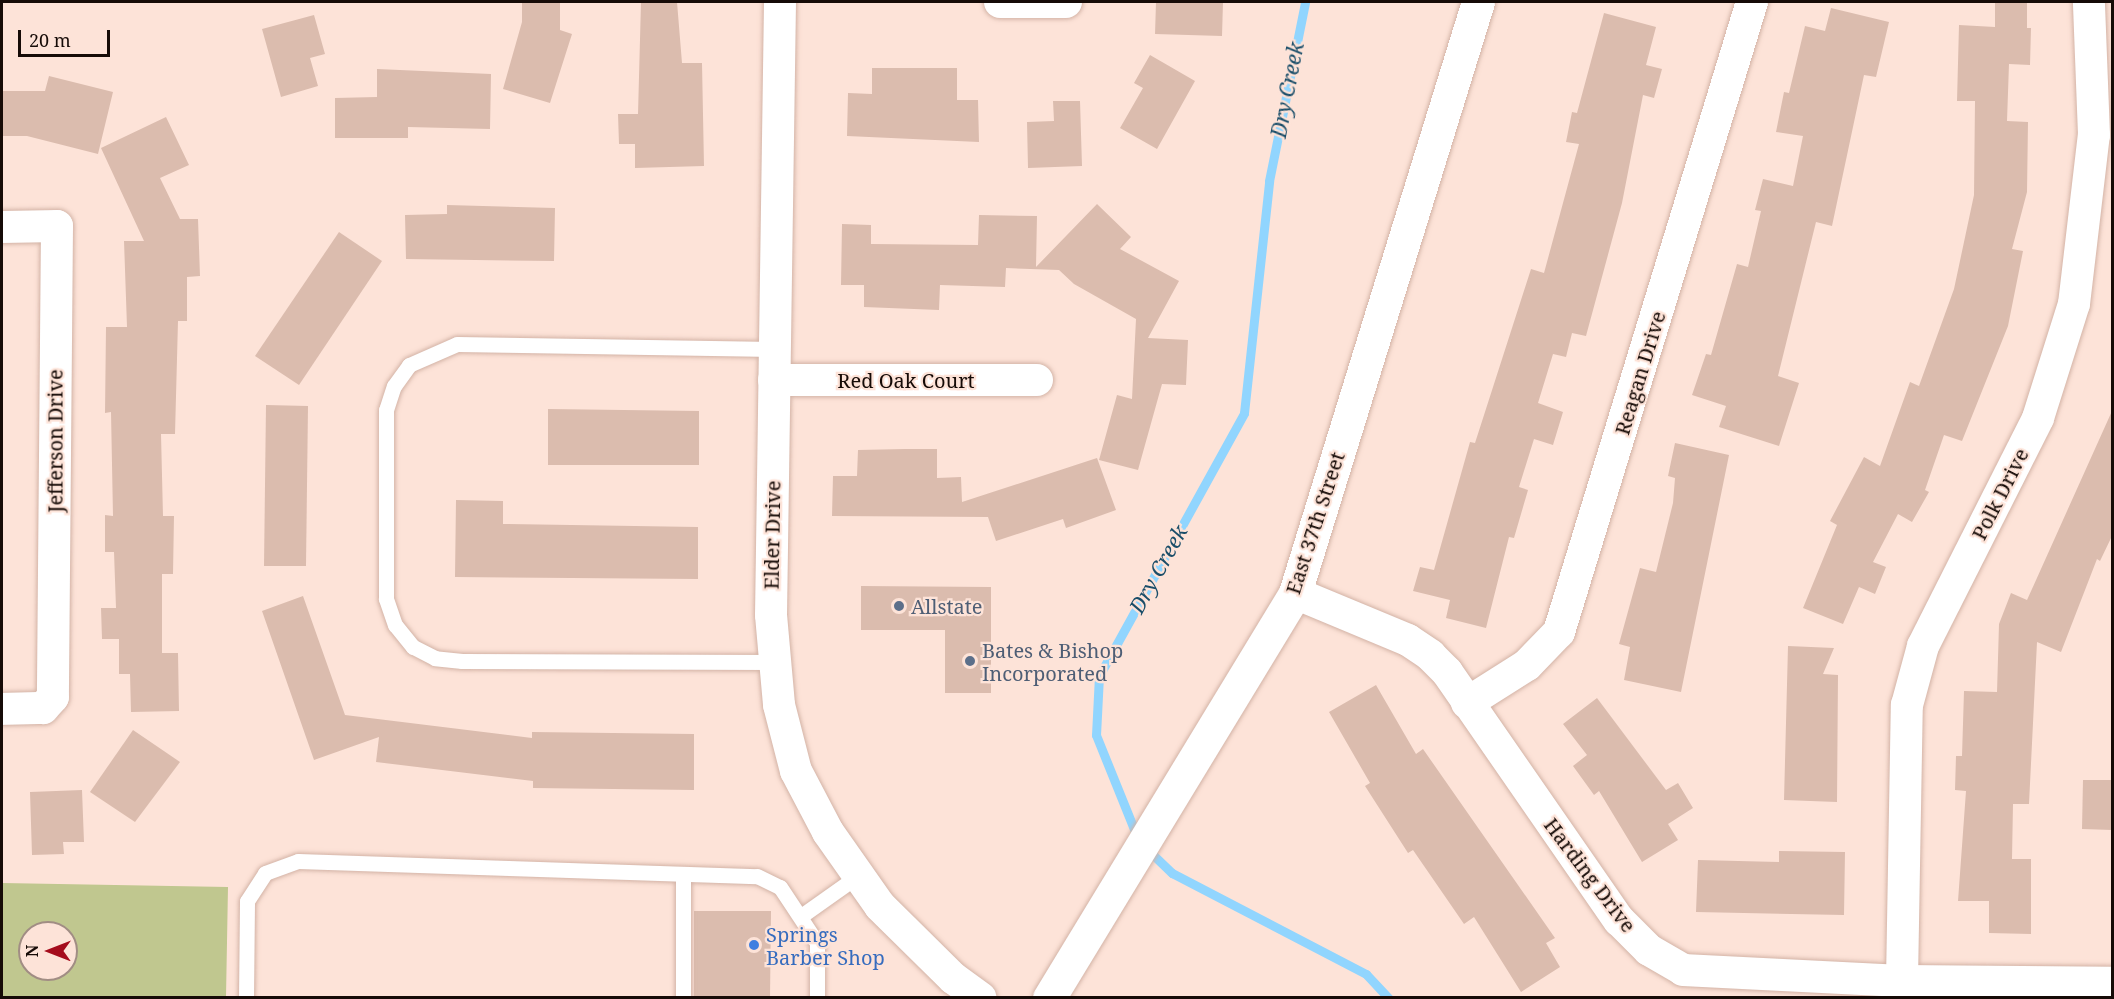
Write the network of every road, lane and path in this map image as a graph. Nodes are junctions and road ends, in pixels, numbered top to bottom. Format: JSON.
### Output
{"nodes":[{"id":1,"x":780,"y":2,"type":"edge"},
{"id":2,"x":1000,"y":2,"type":"edge"},
{"id":3,"x":1066,"y":2,"type":"edge"},
{"id":4,"x":1478,"y":2,"type":"edge"},
{"id":5,"x":1752,"y":2,"type":"edge"},
{"id":6,"x":2089,"y":2,"type":"edge"},
{"id":7,"x":2,"y":227,"type":"edge"},
{"id":8,"x":775,"y":349,"type":"junction"},
{"id":9,"x":774,"y":380,"type":"junction"},
{"id":10,"x":1037,"y":380,"type":"dead end"},
{"id":11,"x":1295,"y":593,"type":"junction"},
{"id":12,"x":774,"y":662,"type":"junction"},
{"id":13,"x":1467,"y":703,"type":"junction"},
{"id":14,"x":2,"y":709,"type":"edge"},
{"id":15,"x":683,"y":875,"type":"junction"},
{"id":16,"x":858,"y":875,"type":"junction"},
{"id":17,"x":801,"y":916,"type":"junction"},
{"id":18,"x":1902,"y":981,"type":"junction"},
{"id":19,"x":2112,"y":983,"type":"edge"},
{"id":20,"x":246,"y":998,"type":"edge"},
{"id":21,"x":683,"y":998,"type":"edge"},
{"id":22,"x":817,"y":998,"type":"edge"},
{"id":23,"x":981,"y":998,"type":"edge"},
{"id":24,"x":1049,"y":998,"type":"edge"}],
"edges":[{"from":1,"to":8,"type":"street","name":"Elder Drive"},
{"from":2,"to":3,"type":"street"},
{"from":4,"to":11,"type":"main road","name":"East 37th Street"},
{"from":5,"to":13,"type":"street","name":"Reagan Drive"},
{"from":6,"to":18,"type":"street","name":"Polk Drive"},
{"from":7,"to":14,"type":"street","name":"Jefferson Drive"},
{"from":8,"to":9,"type":"street","name":"Elder Drive"},
{"from":8,"to":12,"type":"lane"},
{"from":9,"to":10,"type":"street","name":"Red Oak Court"},
{"from":9,"to":12,"type":"street","name":"Elder Drive"},
{"from":11,"to":13,"type":"street","name":"Harding Drive"},
{"from":11,"to":24,"type":"main road","name":"East 37th Street"},
{"from":12,"to":16,"type":"street","name":"Elder Drive"},
{"from":13,"to":18,"type":"street","name":"Harding Drive"},
{"from":15,"to":17,"type":"lane"},
{"from":15,"to":20,"type":"lane"},
{"from":15,"to":21,"type":"lane"},
{"from":16,"to":17,"type":"lane"},
{"from":16,"to":23,"type":"street","name":"Elder Drive"},
{"from":17,"to":22,"type":"lane"},
{"from":18,"to":19,"type":"street","name":"Harding Drive"}]}
